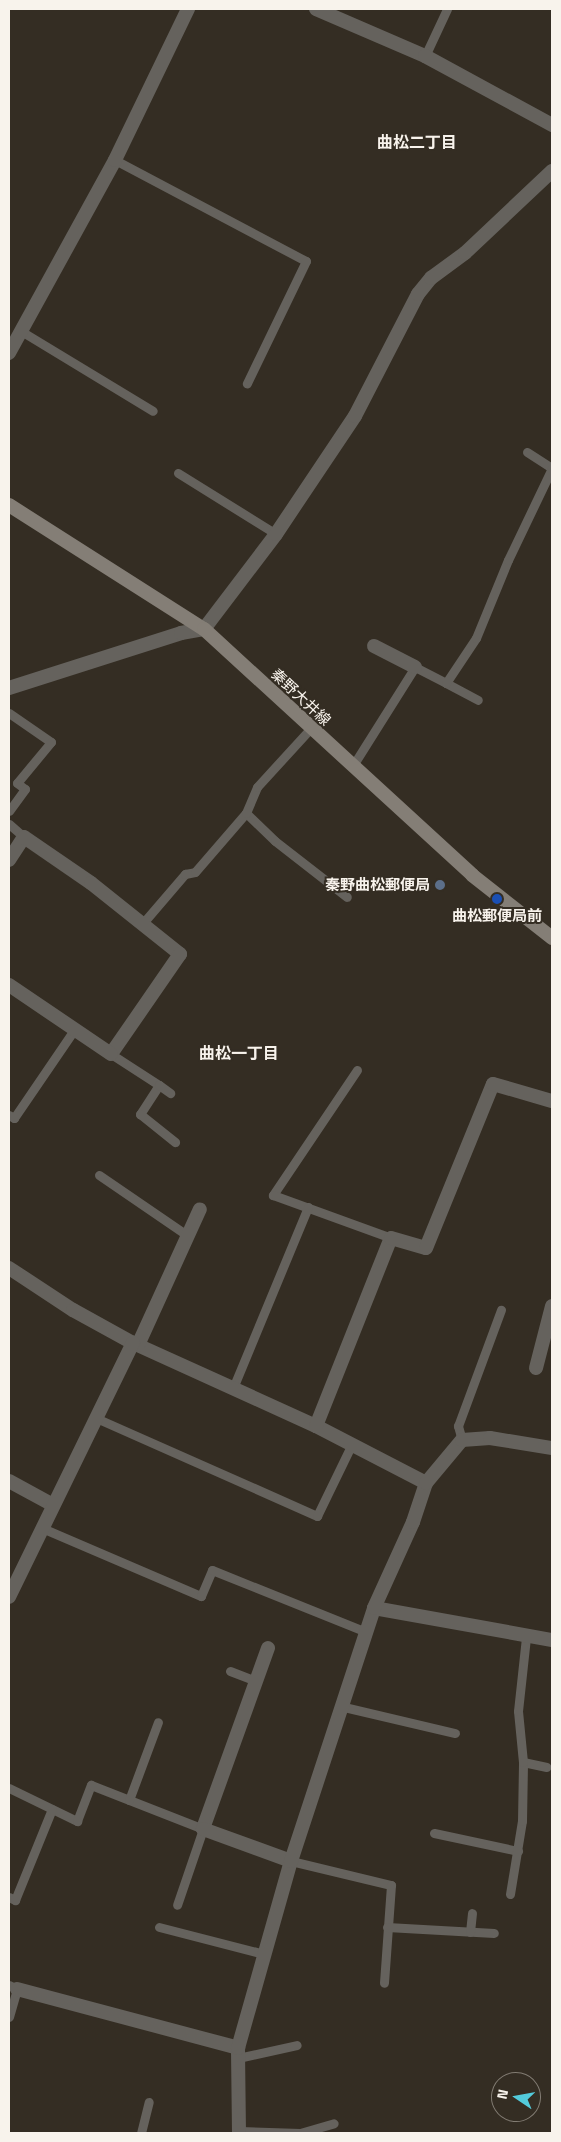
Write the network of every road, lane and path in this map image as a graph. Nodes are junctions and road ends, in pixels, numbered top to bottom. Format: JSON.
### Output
{"nodes":[{"id":1,"x":188,"y":9,"type":"edge"},
{"id":2,"x":316,"y":9,"type":"edge"},
{"id":3,"x":447,"y":9,"type":"edge"},
{"id":4,"x":425,"y":56,"type":"junction"},
{"id":5,"x":552,"y":125,"type":"edge"},
{"id":6,"x":115,"y":160,"type":"junction"},
{"id":7,"x":552,"y":171,"type":"edge"},
{"id":8,"x":21,"y":332,"type":"junction"},
{"id":9,"x":9,"y":353,"type":"edge"},
{"id":10,"x":247,"y":383,"type":"dead end"},
{"id":11,"x":153,"y":411,"type":"dead end"},
{"id":12,"x":527,"y":452,"type":"dead end"},
{"id":13,"x":552,"y":468,"type":"edge"},
{"id":14,"x":178,"y":473,"type":"dead end"},
{"id":15,"x":9,"y":505,"type":"edge"},
{"id":16,"x":276,"y":534,"type":"junction"},
{"id":17,"x":204,"y":629,"type":"junction"},
{"id":18,"x":374,"y":646,"type":"dead end"},
{"id":19,"x":414,"y":667,"type":"junction"},
{"id":20,"x":446,"y":684,"type":"junction"},
{"id":21,"x":9,"y":688,"type":"edge"},
{"id":22,"x":478,"y":700,"type":"dead end"},
{"id":23,"x":9,"y":713,"type":"edge"},
{"id":24,"x":310,"y":728,"type":"junction"},
{"id":25,"x":352,"y":767,"type":"junction"},
{"id":26,"x":9,"y":811,"type":"edge"},
{"id":27,"x":246,"y":813,"type":"junction"},
{"id":28,"x":9,"y":824,"type":"edge"},
{"id":29,"x":24,"y":838,"type":"junction"},
{"id":30,"x":9,"y":860,"type":"edge"},
{"id":31,"x":347,"y":897,"type":"dead end"},
{"id":32,"x":143,"y":923,"type":"junction"},
{"id":33,"x":552,"y":938,"type":"edge"},
{"id":34,"x":9,"y":985,"type":"edge"},
{"id":35,"x":74,"y":1030,"type":"junction"},
{"id":36,"x":111,"y":1054,"type":"junction"},
{"id":37,"x":357,"y":1070,"type":"dead end"},
{"id":38,"x":159,"y":1086,"type":"junction"},
{"id":39,"x":170,"y":1093,"type":"dead end"},
{"id":40,"x":552,"y":1101,"type":"edge"},
{"id":41,"x":9,"y":1115,"type":"edge"},
{"id":42,"x":175,"y":1142,"type":"dead end"},
{"id":43,"x":98,"y":1175,"type":"dead end"},
{"id":44,"x":200,"y":1208,"type":"dead end"},
{"id":45,"x":308,"y":1208,"type":"junction"},
{"id":46,"x":188,"y":1236,"type":"junction"},
{"id":47,"x":391,"y":1238,"type":"junction"},
{"id":48,"x":9,"y":1268,"type":"edge"},
{"id":49,"x":552,"y":1306,"type":"edge"},
{"id":50,"x":501,"y":1310,"type":"dead end"},
{"id":51,"x":550,"y":1327,"type":"edge"},
{"id":52,"x":135,"y":1344,"type":"junction"},
{"id":53,"x":536,"y":1368,"type":"dead end"},
{"id":54,"x":233,"y":1388,"type":"junction"},
{"id":55,"x":96,"y":1418,"type":"junction"},
{"id":56,"x":316,"y":1426,"type":"junction"},
{"id":57,"x":462,"y":1440,"type":"junction"},
{"id":58,"x":352,"y":1444,"type":"junction"},
{"id":59,"x":552,"y":1448,"type":"edge"},
{"id":60,"x":9,"y":1481,"type":"edge"},
{"id":61,"x":426,"y":1483,"type":"junction"},
{"id":62,"x":53,"y":1505,"type":"junction"},
{"id":63,"x":42,"y":1528,"type":"junction"},
{"id":64,"x":9,"y":1597,"type":"edge"},
{"id":65,"x":374,"y":1608,"type":"junction"},
{"id":66,"x":366,"y":1632,"type":"junction"},
{"id":67,"x":526,"y":1637,"type":"junction"},
{"id":68,"x":552,"y":1640,"type":"edge"},
{"id":69,"x":268,"y":1648,"type":"dead end"},
{"id":70,"x":230,"y":1671,"type":"dead end"},
{"id":71,"x":254,"y":1680,"type":"junction"},
{"id":72,"x":344,"y":1707,"type":"junction"},
{"id":73,"x":158,"y":1722,"type":"dead end"},
{"id":74,"x":455,"y":1733,"type":"dead end"},
{"id":75,"x":523,"y":1762,"type":"junction"},
{"id":76,"x":546,"y":1767,"type":"dead end"},
{"id":77,"x":9,"y":1788,"type":"edge"},
{"id":78,"x":129,"y":1800,"type":"junction"},
{"id":79,"x":52,"y":1809,"type":"junction"},
{"id":80,"x":203,"y":1829,"type":"junction"},
{"id":81,"x":434,"y":1834,"type":"dead end"},
{"id":82,"x":518,"y":1851,"type":"junction"},
{"id":83,"x":291,"y":1861,"type":"junction"},
{"id":84,"x":510,"y":1894,"type":"dead end"},
{"id":85,"x":9,"y":1897,"type":"edge"},
{"id":86,"x":177,"y":1906,"type":"dead end"},
{"id":87,"x":472,"y":1913,"type":"dead end"},
{"id":88,"x":159,"y":1927,"type":"dead end"},
{"id":89,"x":387,"y":1927,"type":"junction"},
{"id":90,"x":470,"y":1932,"type":"junction"},
{"id":91,"x":494,"y":1934,"type":"dead end"},
{"id":92,"x":264,"y":1954,"type":"junction"},
{"id":93,"x":384,"y":1983,"type":"dead end"},
{"id":94,"x":13,"y":1987,"type":"edge"},
{"id":95,"x":9,"y":2016,"type":"edge"},
{"id":96,"x":297,"y":2045,"type":"dead end"},
{"id":97,"x":238,"y":2053,"type":"junction"},
{"id":98,"x":150,"y":2102,"type":"dead end"},
{"id":99,"x":334,"y":2123,"type":"dead end"},
{"id":100,"x":239,"y":2132,"type":"edge"},
{"id":101,"x":141,"y":2133,"type":"edge"},
{"id":102,"x":300,"y":2133,"type":"edge"}],
"edges":[{"from":1,"to":6,"type":"street"},
{"from":2,"to":4,"type":"street"},
{"from":3,"to":4,"type":"lane"},
{"from":4,"to":5,"type":"street"},
{"from":6,"to":8,"type":"street"},
{"from":6,"to":10,"type":"lane"},
{"from":7,"to":16,"type":"street"},
{"from":8,"to":9,"type":"street"},
{"from":8,"to":11,"type":"lane"},
{"from":12,"to":13,"type":"lane"},
{"from":13,"to":20,"type":"lane"},
{"from":14,"to":16,"type":"lane"},
{"from":15,"to":17,"type":"main road","name":"秦野大井線"},
{"from":16,"to":17,"type":"street"},
{"from":17,"to":21,"type":"street"},
{"from":17,"to":24,"type":"main road","name":"秦野大井線"},
{"from":18,"to":19,"type":"street"},
{"from":19,"to":20,"type":"lane"},
{"from":19,"to":25,"type":"lane"},
{"from":20,"to":22,"type":"lane"},
{"from":23,"to":26,"type":"lane"},
{"from":24,"to":25,"type":"main road","name":"秦野大井線"},
{"from":24,"to":27,"type":"lane"},
{"from":25,"to":33,"type":"main road","name":"秦野大井線"},
{"from":27,"to":31,"type":"lane"},
{"from":27,"to":32,"type":"lane"},
{"from":28,"to":29,"type":"lane"},
{"from":29,"to":30,"type":"street"},
{"from":29,"to":32,"type":"street"},
{"from":32,"to":36,"type":"street"},
{"from":34,"to":35,"type":"street"},
{"from":35,"to":36,"type":"street"},
{"from":35,"to":41,"type":"lane"},
{"from":36,"to":38,"type":"lane"},
{"from":37,"to":45,"type":"lane"},
{"from":38,"to":39,"type":"lane"},
{"from":38,"to":42,"type":"lane"},
{"from":40,"to":47,"type":"street"},
{"from":43,"to":46,"type":"lane"},
{"from":44,"to":46,"type":"street"},
{"from":45,"to":47,"type":"lane"},
{"from":45,"to":54,"type":"lane"},
{"from":46,"to":52,"type":"street"},
{"from":47,"to":56,"type":"street"},
{"from":48,"to":52,"type":"street"},
{"from":49,"to":51,"type":"street"},
{"from":50,"to":57,"type":"lane"},
{"from":51,"to":53,"type":"street"},
{"from":52,"to":54,"type":"street"},
{"from":52,"to":55,"type":"street"},
{"from":54,"to":56,"type":"street"},
{"from":55,"to":58,"type":"lane"},
{"from":55,"to":62,"type":"street"},
{"from":56,"to":58,"type":"street"},
{"from":57,"to":59,"type":"street"},
{"from":57,"to":61,"type":"street"},
{"from":58,"to":61,"type":"street"},
{"from":60,"to":62,"type":"street"},
{"from":61,"to":65,"type":"street"},
{"from":62,"to":63,"type":"street"},
{"from":63,"to":64,"type":"street"},
{"from":63,"to":66,"type":"lane"},
{"from":65,"to":66,"type":"street"},
{"from":65,"to":67,"type":"street"},
{"from":66,"to":72,"type":"street"},
{"from":67,"to":68,"type":"street"},
{"from":67,"to":75,"type":"lane"},
{"from":69,"to":71,"type":"street"},
{"from":70,"to":71,"type":"lane"},
{"from":71,"to":80,"type":"street"},
{"from":72,"to":74,"type":"lane"},
{"from":72,"to":83,"type":"street"},
{"from":73,"to":78,"type":"lane"},
{"from":75,"to":76,"type":"lane"},
{"from":75,"to":82,"type":"lane"},
{"from":77,"to":79,"type":"lane"},
{"from":78,"to":79,"type":"lane"},
{"from":78,"to":80,"type":"lane"},
{"from":79,"to":85,"type":"lane"},
{"from":80,"to":83,"type":"street"},
{"from":80,"to":86,"type":"lane"},
{"from":81,"to":82,"type":"lane"},
{"from":82,"to":84,"type":"lane"},
{"from":83,"to":89,"type":"lane"},
{"from":83,"to":92,"type":"street"},
{"from":87,"to":90,"type":"lane"},
{"from":88,"to":92,"type":"lane"},
{"from":89,"to":90,"type":"lane"},
{"from":89,"to":93,"type":"lane"},
{"from":90,"to":91,"type":"lane"},
{"from":92,"to":97,"type":"street"},
{"from":94,"to":95,"type":"lane"},
{"from":94,"to":97,"type":"street"},
{"from":96,"to":97,"type":"lane"},
{"from":97,"to":100,"type":"street"},
{"from":98,"to":101,"type":"lane"},
{"from":99,"to":102,"type":"lane"},
{"from":100,"to":102,"type":"lane"}]}
